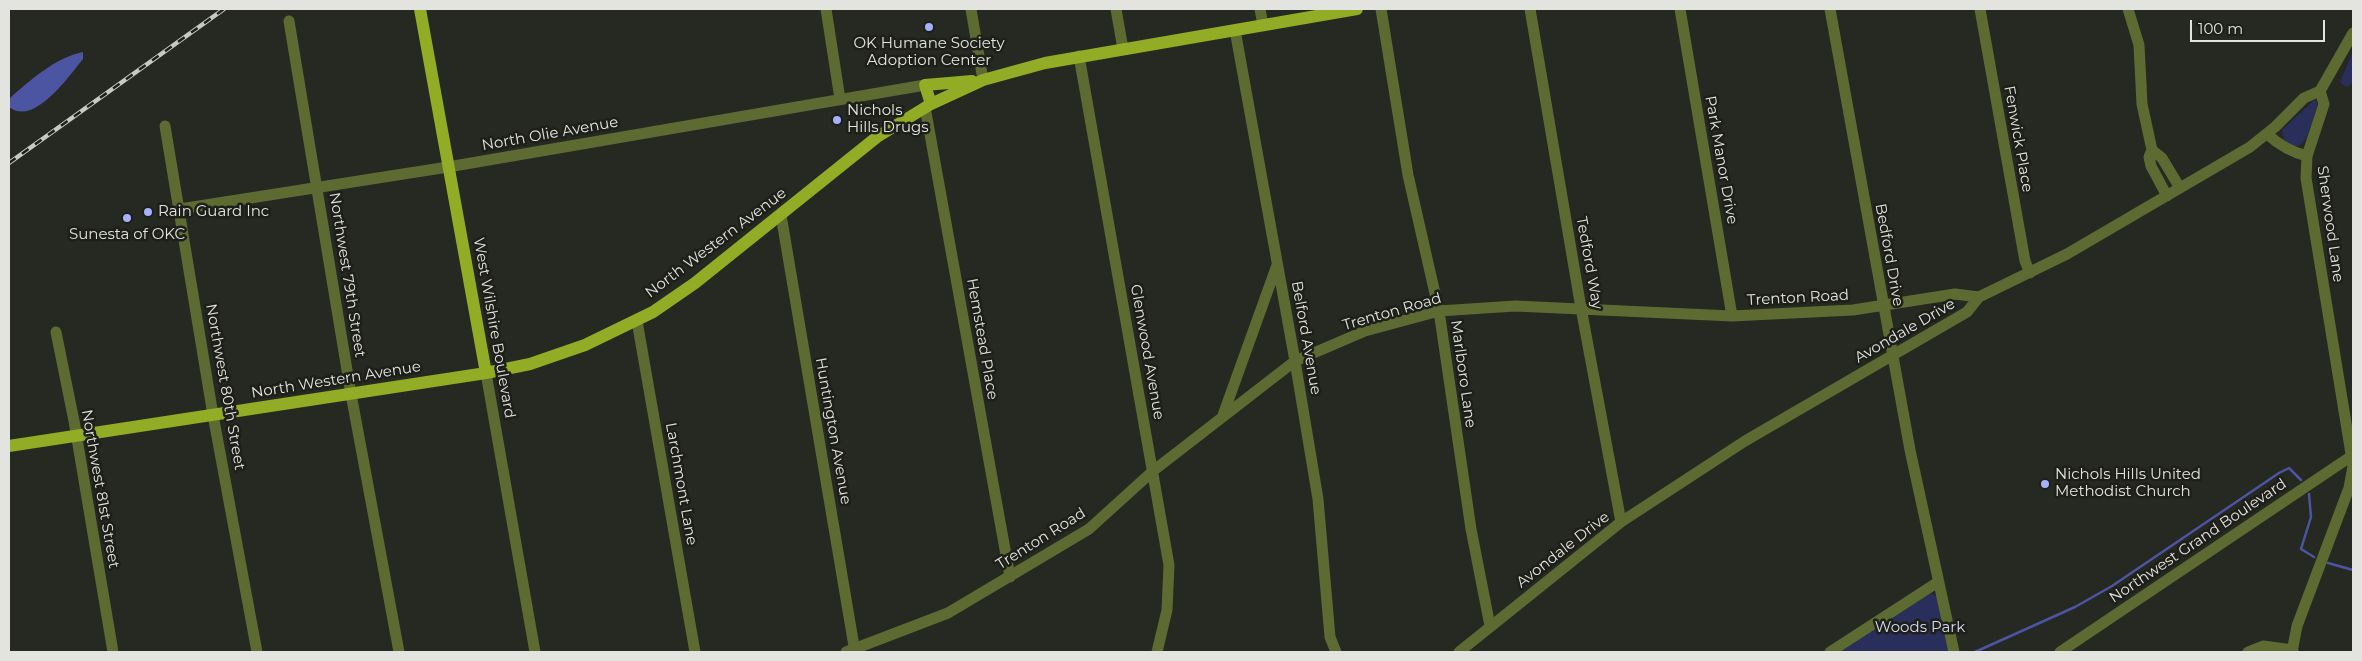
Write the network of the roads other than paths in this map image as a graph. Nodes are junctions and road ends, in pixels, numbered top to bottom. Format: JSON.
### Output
{"nodes":[{"id":1,"x":420,"y":9,"type":"edge"},
{"id":2,"x":826,"y":9,"type":"edge"},
{"id":3,"x":971,"y":9,"type":"edge"},
{"id":4,"x":1116,"y":9,"type":"edge"},
{"id":5,"x":1260,"y":9,"type":"edge"},
{"id":6,"x":1358,"y":9,"type":"edge"},
{"id":7,"x":1381,"y":9,"type":"edge"},
{"id":8,"x":1530,"y":9,"type":"edge"},
{"id":9,"x":1680,"y":9,"type":"edge"},
{"id":10,"x":1830,"y":9,"type":"edge"},
{"id":11,"x":1980,"y":9,"type":"edge"},
{"id":12,"x":2128,"y":9,"type":"edge"},
{"id":13,"x":288,"y":21,"type":"dead end"},
{"id":14,"x":1263,"y":25,"type":"junction"},
{"id":15,"x":1235,"y":30,"type":"junction"},
{"id":16,"x":2353,"y":33,"type":"edge"},
{"id":17,"x":1123,"y":49,"type":"junction"},
{"id":18,"x":1079,"y":56,"type":"junction"},
{"id":19,"x":983,"y":80,"type":"junction"},
{"id":20,"x":925,"y":85,"type":"junction"},
{"id":21,"x":2320,"y":91,"type":"junction"},
{"id":22,"x":840,"y":99,"type":"junction"},
{"id":23,"x":928,"y":105,"type":"junction"},
{"id":24,"x":165,"y":126,"type":"dead end"},
{"id":25,"x":2267,"y":134,"type":"junction"},
{"id":26,"x":2152,"y":150,"type":"junction"},
{"id":27,"x":2307,"y":156,"type":"junction"},
{"id":28,"x":448,"y":167,"type":"junction"},
{"id":29,"x":317,"y":187,"type":"junction"},
{"id":30,"x":2180,"y":188,"type":"junction"},
{"id":31,"x":2166,"y":196,"type":"junction"},
{"id":32,"x":180,"y":209,"type":"junction"},
{"id":33,"x":781,"y":214,"type":"junction"},
{"id":34,"x":1277,"y":263,"type":"junction"},
{"id":35,"x":2030,"y":273,"type":"junction"},
{"id":36,"x":1979,"y":296,"type":"junction"},
{"id":37,"x":1882,"y":307,"type":"junction"},
{"id":38,"x":1581,"y":308,"type":"junction"},
{"id":39,"x":1439,"y":311,"type":"junction"},
{"id":40,"x":1732,"y":316,"type":"junction"},
{"id":41,"x":637,"y":321,"type":"junction"},
{"id":42,"x":56,"y":332,"type":"dead end"},
{"id":43,"x":1892,"y":356,"type":"junction"},
{"id":44,"x":1295,"y":361,"type":"junction"},
{"id":45,"x":486,"y":373,"type":"junction"},
{"id":46,"x":351,"y":394,"type":"junction"},
{"id":47,"x":213,"y":415,"type":"junction"},
{"id":48,"x":1223,"y":417,"type":"junction"},
{"id":49,"x":76,"y":436,"type":"junction"},
{"id":50,"x":9,"y":446,"type":"edge"},
{"id":51,"x":2352,"y":456,"type":"edge"},
{"id":52,"x":1153,"y":471,"type":"junction"},
{"id":53,"x":1621,"y":522,"type":"junction"},
{"id":54,"x":1010,"y":577,"type":"junction"},
{"id":55,"x":1938,"y":582,"type":"junction"},
{"id":56,"x":1490,"y":626,"type":"junction"},
{"id":57,"x":851,"y":651,"type":"edge"},
{"id":58,"x":2293,"y":651,"type":"edge"},
{"id":59,"x":114,"y":652,"type":"edge"},
{"id":60,"x":256,"y":652,"type":"edge"},
{"id":61,"x":399,"y":652,"type":"edge"},
{"id":62,"x":535,"y":652,"type":"edge"},
{"id":63,"x":695,"y":652,"type":"edge"},
{"id":64,"x":1157,"y":652,"type":"edge"},
{"id":65,"x":1336,"y":652,"type":"edge"},
{"id":66,"x":1459,"y":652,"type":"edge"},
{"id":67,"x":1830,"y":652,"type":"edge"},
{"id":68,"x":1954,"y":652,"type":"edge"},
{"id":69,"x":2060,"y":652,"type":"edge"},
{"id":70,"x":2248,"y":652,"type":"edge"}],
"edges":[{"from":1,"to":28,"type":"main road","name":"West Wilshire Boulevard"},
{"from":2,"to":22,"type":"street"},
{"from":3,"to":19,"type":"street"},
{"from":4,"to":17,"type":"street"},
{"from":5,"to":14,"type":"street"},
{"from":6,"to":14,"type":"main road","name":"North Western Avenue"},
{"from":7,"to":39,"type":"street","name":"Marlboro Lane"},
{"from":8,"to":38,"type":"street","name":"Tedford Way"},
{"from":9,"to":40,"type":"street","name":"Park Manor Drive"},
{"from":10,"to":37,"type":"street","name":"Bedford Drive"},
{"from":11,"to":35,"type":"street","name":"Fenwick Place"},
{"from":12,"to":26,"type":"street"},
{"from":13,"to":29,"type":"street","name":"Northwest 79th Street"},
{"from":14,"to":15,"type":"main road","name":"North Western Avenue"},
{"from":15,"to":17,"type":"main road","name":"North Western Avenue"},
{"from":15,"to":34,"type":"street","name":"Belford Avenue"},
{"from":16,"to":21,"type":"street"},
{"from":17,"to":18,"type":"main road","name":"North Western Avenue"},
{"from":18,"to":19,"type":"main road","name":"North Western Avenue"},
{"from":18,"to":52,"type":"street","name":"Glenwood Avenue"},
{"from":19,"to":20,"type":"main road"},
{"from":19,"to":23,"type":"main road","name":"North Western Avenue"},
{"from":20,"to":22,"type":"street","name":"North Olie Avenue"},
{"from":20,"to":23,"type":"main road"},
{"from":21,"to":25,"type":"street","name":"Avondale Drive"},
{"from":21,"to":27,"type":"street","name":"Sherwood Lane"},
{"from":22,"to":28,"type":"street","name":"North Olie Avenue"},
{"from":23,"to":33,"type":"main road","name":"North Western Avenue"},
{"from":23,"to":54,"type":"street","name":"Hemstead Place"},
{"from":24,"to":32,"type":"street","name":"Northwest 80th Street"},
{"from":25,"to":27,"type":"street"},
{"from":25,"to":30,"type":"street","name":"Avondale Drive"},
{"from":26,"to":30,"type":"street"},
{"from":26,"to":31,"type":"street"},
{"from":27,"to":51,"type":"street","name":"Sherwood Lane"},
{"from":28,"to":29,"type":"street","name":"North Olie Avenue"},
{"from":28,"to":45,"type":"main road","name":"West Wilshire Boulevard"},
{"from":29,"to":32,"type":"street","name":"North Olie Avenue"},
{"from":29,"to":46,"type":"street","name":"Northwest 79th Street"},
{"from":30,"to":31,"type":"street","name":"Avondale Drive"},
{"from":31,"to":35,"type":"street","name":"Avondale Drive"},
{"from":32,"to":47,"type":"street","name":"Northwest 80th Street"},
{"from":33,"to":41,"type":"main road","name":"North Western Avenue"},
{"from":33,"to":57,"type":"street","name":"Huntington Avenue"},
{"from":34,"to":44,"type":"street","name":"Belford Avenue"},
{"from":34,"to":48,"type":"street"},
{"from":35,"to":36,"type":"street","name":"Avondale Drive"},
{"from":36,"to":37,"type":"street","name":"Trenton Road"},
{"from":36,"to":43,"type":"street","name":"Avondale Drive"},
{"from":37,"to":40,"type":"street","name":"Trenton Road"},
{"from":37,"to":43,"type":"street","name":"Bedford Drive"},
{"from":38,"to":39,"type":"street","name":"Trenton Road"},
{"from":38,"to":40,"type":"street","name":"Trenton Road"},
{"from":38,"to":53,"type":"street","name":"Tedford Way"},
{"from":39,"to":44,"type":"street","name":"Trenton Road"},
{"from":39,"to":56,"type":"street","name":"Marlboro Lane"},
{"from":41,"to":45,"type":"main road","name":"North Western Avenue"},
{"from":41,"to":63,"type":"street","name":"Larchmont Lane"},
{"from":42,"to":49,"type":"street","name":"Northwest 81st Street"},
{"from":43,"to":53,"type":"street","name":"Avondale Drive"},
{"from":43,"to":55,"type":"street","name":"Bedford Drive"},
{"from":44,"to":48,"type":"street","name":"Trenton Road"},
{"from":44,"to":65,"type":"street","name":"Belford Avenue"},
{"from":45,"to":46,"type":"main road","name":"North Western Avenue"},
{"from":45,"to":62,"type":"street","name":"West Wilshire Boulevard"},
{"from":46,"to":47,"type":"main road","name":"North Western Avenue"},
{"from":46,"to":61,"type":"street","name":"Northwest 79th Street"},
{"from":47,"to":49,"type":"main road","name":"North Western Avenue"},
{"from":47,"to":60,"type":"street","name":"Northwest 80th Street"},
{"from":48,"to":52,"type":"street","name":"Trenton Road"},
{"from":49,"to":50,"type":"main road","name":"North Western Avenue"},
{"from":49,"to":59,"type":"street","name":"Northwest 81st Street"},
{"from":51,"to":58,"type":"street","name":"Sherwood Lane"},
{"from":51,"to":69,"type":"street","name":"Northwest Grand Boulevard"},
{"from":52,"to":54,"type":"street","name":"Trenton Road"},
{"from":52,"to":64,"type":"street","name":"Glenwood Avenue"},
{"from":53,"to":56,"type":"street","name":"Avondale Drive"},
{"from":54,"to":57,"type":"street","name":"Trenton Road"},
{"from":55,"to":67,"type":"street"},
{"from":55,"to":68,"type":"street","name":"Bedford Drive"},
{"from":56,"to":66,"type":"street","name":"Avondale Drive"},
{"from":58,"to":70,"type":"street"}]}
